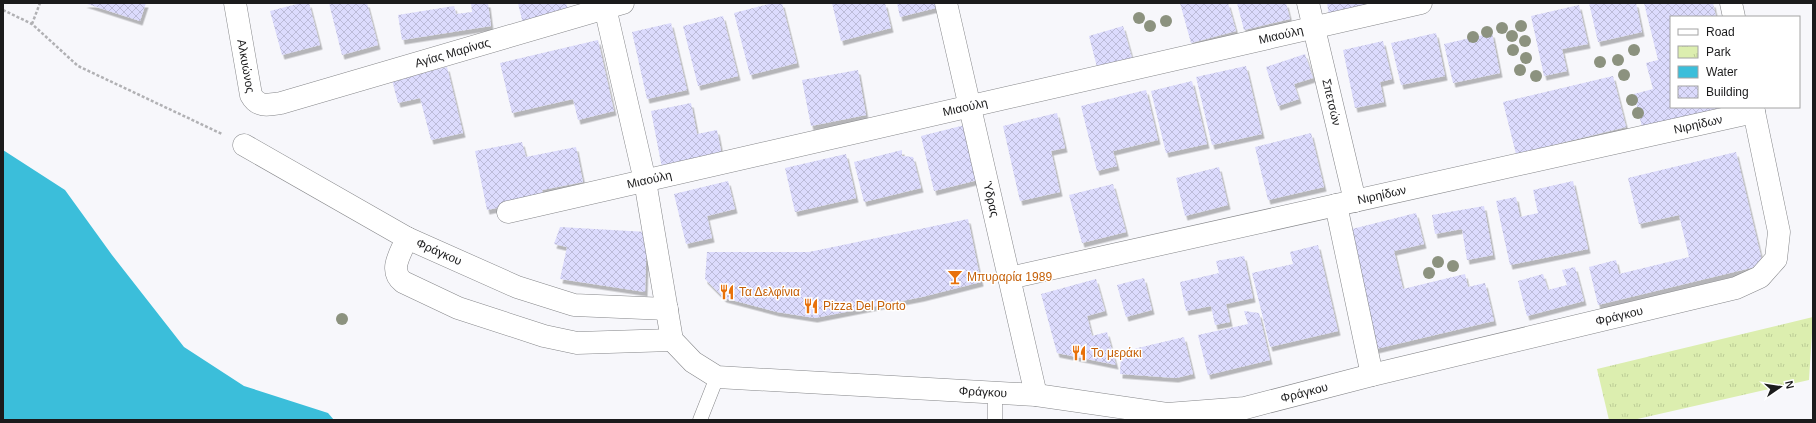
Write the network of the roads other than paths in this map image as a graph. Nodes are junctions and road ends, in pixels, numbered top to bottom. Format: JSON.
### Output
{"nodes":[{"id":1,"x":235,"y":3,"type":"edge"},
{"id":2,"x":946,"y":3,"type":"edge"},
{"id":3,"x":1308,"y":3,"type":"edge"},
{"id":4,"x":1421,"y":3,"type":"edge"},
{"id":5,"x":1731,"y":3,"type":"edge"},
{"id":6,"x":611,"y":4,"type":"edge"},
{"id":7,"x":1734,"y":16,"type":"edge"},
{"id":8,"x":1314,"y":28,"type":"junction"},
{"id":9,"x":281,"y":103,"type":"joint"},
{"id":10,"x":970,"y":107,"type":"junction"},
{"id":11,"x":1754,"y":110,"type":"edge"},
{"id":12,"x":244,"y":145,"type":"road end"},
{"id":13,"x":644,"y":181,"type":"junction"},
{"id":14,"x":1345,"y":203,"type":"junction"},
{"id":15,"x":508,"y":212,"type":"dead end"},
{"id":16,"x":407,"y":238,"type":"junction"},
{"id":17,"x":1009,"y":278,"type":"junction"},
{"id":18,"x":667,"y":309,"type":"junction"},
{"id":19,"x":672,"y":340,"type":"junction"},
{"id":20,"x":1372,"y":375,"type":"junction"},
{"id":21,"x":717,"y":377,"type":"junction"},
{"id":22,"x":995,"y":392,"type":"junction"},
{"id":23,"x":1036,"y":395,"type":"junction"},
{"id":24,"x":700,"y":420,"type":"edge"},
{"id":25,"x":995,"y":420,"type":"edge"}],
"edges":[{"from":1,"to":9,"type":"street","name":"Αλκυώνος"},
{"from":2,"to":10,"type":"street","name":"Ύδρας"},
{"from":3,"to":8,"type":"street","name":"Σπετσών"},
{"from":4,"to":8,"type":"street","name":"Μιαούλη"},
{"from":5,"to":7,"type":"street"},
{"from":6,"to":9,"type":"street","name":"Αγίας Μαρίνας"},
{"from":6,"to":13,"type":"street"},
{"from":8,"to":10,"type":"street","name":"Μιαούλη"},
{"from":8,"to":14,"type":"street","name":"Σπετσών"},
{"from":10,"to":13,"type":"street","name":"Μιαούλη"},
{"from":10,"to":17,"type":"street","name":"Ύδρας"},
{"from":11,"to":14,"type":"street","name":"Νιρηίδων"},
{"from":11,"to":20,"type":"street","name":"Φράγκου"},
{"from":12,"to":16,"type":"street"},
{"from":13,"to":15,"type":"street","name":"Μιαούλη"},
{"from":13,"to":18,"type":"street"},
{"from":14,"to":17,"type":"street","name":"Νιρηίδων"},
{"from":14,"to":20,"type":"street","name":"Σπετσών"},
{"from":16,"to":18,"type":"street","name":"Φράγκου"},
{"from":16,"to":19,"type":"street","name":"Φράγκου"},
{"from":17,"to":23,"type":"street","name":"Ύδρας"},
{"from":18,"to":19,"type":"street"},
{"from":19,"to":21,"type":"street","name":"Φράγκου"},
{"from":20,"to":23,"type":"street","name":"Φράγκου"},
{"from":21,"to":22,"type":"street","name":"Φράγκου"},
{"from":21,"to":24,"type":"lane"},
{"from":22,"to":23,"type":"street","name":"Φράγκου"},
{"from":22,"to":25,"type":"lane"}]}
